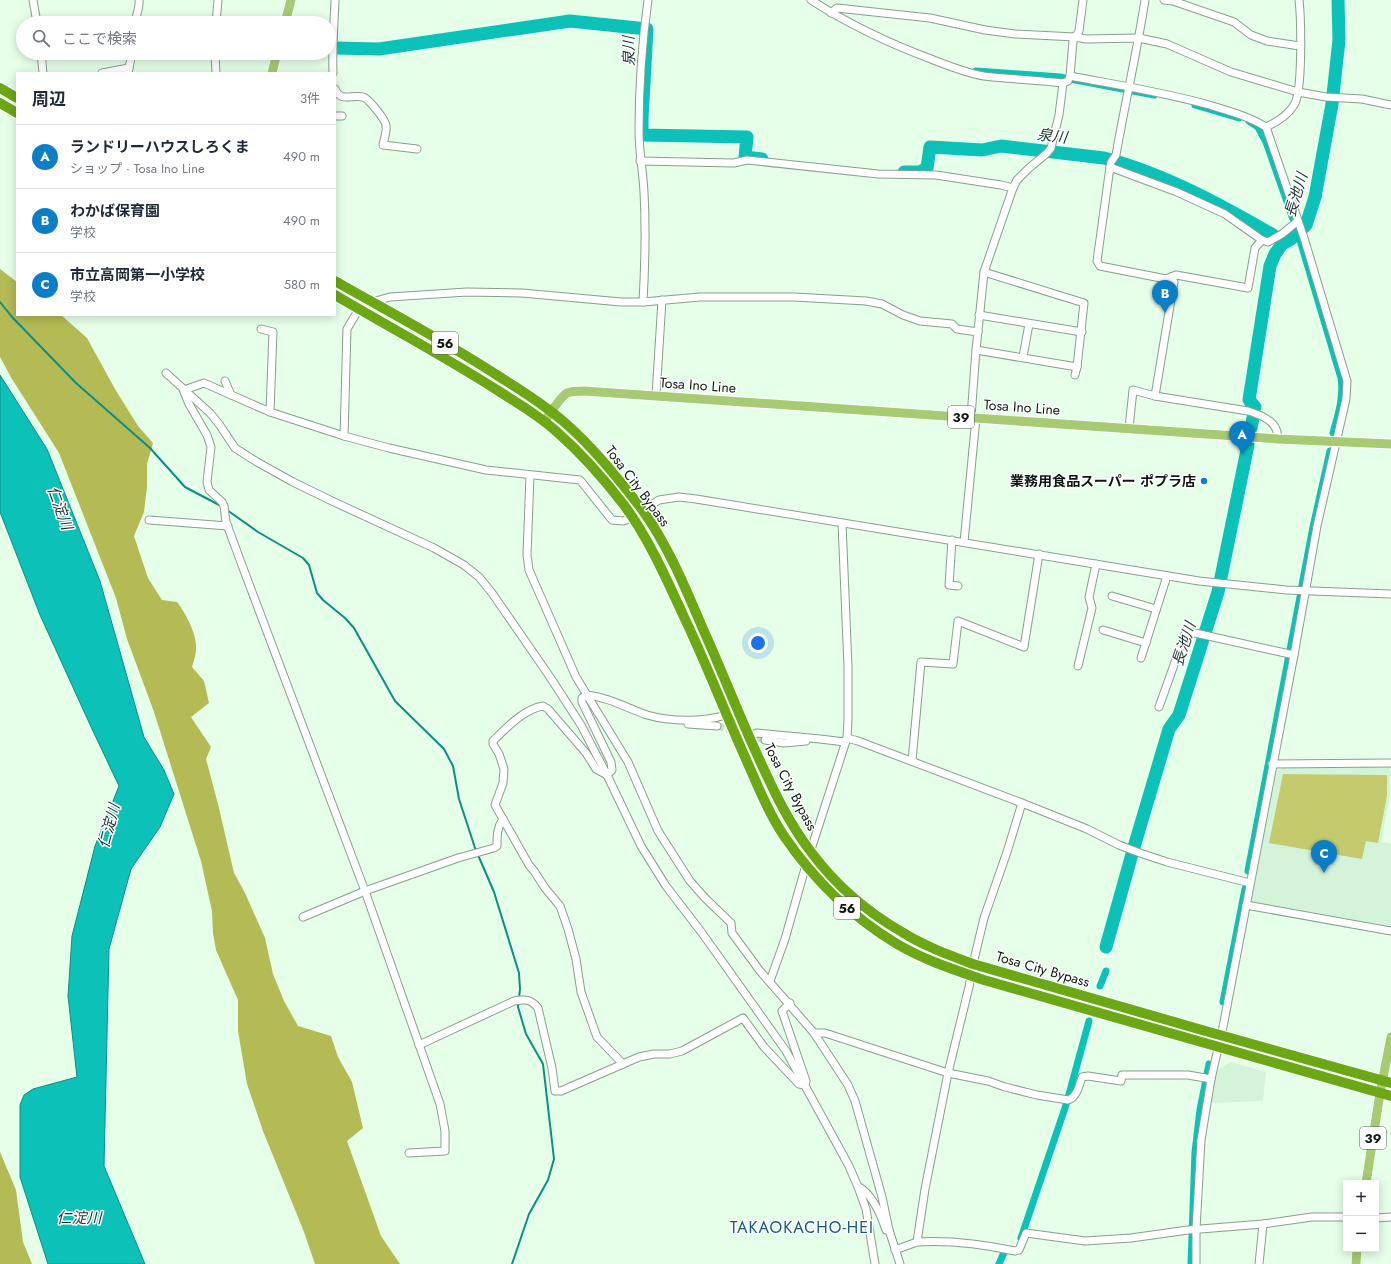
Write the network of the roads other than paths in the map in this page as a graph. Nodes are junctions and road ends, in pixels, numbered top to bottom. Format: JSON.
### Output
{"nodes":[{"id":1,"x":33,"y":0,"type":"edge"},
{"id":2,"x":139,"y":0,"type":"edge"},
{"id":3,"x":218,"y":0,"type":"edge"},
{"id":4,"x":291,"y":0,"type":"edge"},
{"id":5,"x":335,"y":0,"type":"edge"},
{"id":6,"x":648,"y":0,"type":"edge"},
{"id":7,"x":811,"y":0,"type":"edge"},
{"id":8,"x":1083,"y":0,"type":"edge"},
{"id":9,"x":1145,"y":0,"type":"edge"},
{"id":10,"x":1164,"y":0,"type":"edge"},
{"id":11,"x":1299,"y":0,"type":"edge"},
{"id":12,"x":830,"y":13,"type":"junction"},
{"id":13,"x":36,"y":16,"type":"edge"},
{"id":14,"x":136,"y":16,"type":"edge"},
{"id":15,"x":217,"y":16,"type":"edge"},
{"id":16,"x":287,"y":16,"type":"edge"},
{"id":17,"x":335,"y":16,"type":"edge"},
{"id":18,"x":1076,"y":38,"type":"junction"},
{"id":19,"x":1139,"y":38,"type":"junction"},
{"id":20,"x":1300,"y":46,"type":"junction"},
{"id":21,"x":41,"y":60,"type":"edge"},
{"id":22,"x":131,"y":60,"type":"edge"},
{"id":23,"x":215,"y":60,"type":"edge"},
{"id":24,"x":275,"y":60,"type":"edge"},
{"id":25,"x":331,"y":60,"type":"edge"},
{"id":26,"x":129,"y":71,"type":"edge"},
{"id":27,"x":43,"y":72,"type":"edge"},
{"id":28,"x":116,"y":72,"type":"edge"},
{"id":29,"x":216,"y":72,"type":"edge"},
{"id":30,"x":272,"y":72,"type":"edge"},
{"id":31,"x":333,"y":72,"type":"edge"},
{"id":32,"x":1068,"y":79,"type":"junction"},
{"id":33,"x":0,"y":88,"type":"edge"},
{"id":34,"x":1128,"y":89,"type":"junction"},
{"id":35,"x":336,"y":92,"type":"edge"},
{"id":36,"x":1298,"y":92,"type":"junction"},
{"id":37,"x":16,"y":97,"type":"edge"},
{"id":38,"x":0,"y":103,"type":"edge"},
{"id":39,"x":1391,"y":105,"type":"edge"},
{"id":40,"x":16,"y":112,"type":"edge"},
{"id":41,"x":1266,"y":127,"type":"junction"},
{"id":42,"x":416,"y":149,"type":"dead end"},
{"id":43,"x":640,"y":161,"type":"junction"},
{"id":44,"x":1112,"y":162,"type":"junction"},
{"id":45,"x":1013,"y":188,"type":"junction"},
{"id":46,"x":1299,"y":223,"type":"junction"},
{"id":47,"x":1262,"y":240,"type":"junction"},
{"id":48,"x":984,"y":272,"type":"junction"},
{"id":49,"x":1171,"y":277,"type":"junction"},
{"id":50,"x":336,"y":281,"type":"edge"},
{"id":51,"x":336,"y":296,"type":"edge"},
{"id":52,"x":662,"y":300,"type":"junction"},
{"id":53,"x":372,"y":302,"type":"junction"},
{"id":54,"x":643,"y":302,"type":"junction"},
{"id":55,"x":359,"y":309,"type":"junction"},
{"id":56,"x":979,"y":315,"type":"junction"},
{"id":57,"x":1028,"y":324,"type":"junction"},
{"id":58,"x":261,"y":328,"type":"dead end"},
{"id":59,"x":978,"y":332,"type":"junction"},
{"id":60,"x":1082,"y":332,"type":"junction"},
{"id":61,"x":976,"y":350,"type":"junction"},
{"id":62,"x":1023,"y":357,"type":"junction"},
{"id":63,"x":1077,"y":367,"type":"junction"},
{"id":64,"x":166,"y":373,"type":"dead end"},
{"id":65,"x":1075,"y":375,"type":"dead end"},
{"id":66,"x":225,"y":381,"type":"dead end"},
{"id":67,"x":184,"y":390,"type":"junction"},
{"id":68,"x":231,"y":395,"type":"junction"},
{"id":69,"x":656,"y":396,"type":"junction"},
{"id":70,"x":1155,"y":396,"type":"junction"},
{"id":71,"x":270,"y":412,"type":"junction"},
{"id":72,"x":552,"y":412,"type":"junction"},
{"id":73,"x":974,"y":417,"type":"junction"},
{"id":74,"x":544,"y":422,"type":"junction"},
{"id":75,"x":1129,"y":428,"type":"junction"},
{"id":76,"x":344,"y":436,"type":"junction"},
{"id":77,"x":1278,"y":439,"type":"junction"},
{"id":78,"x":1336,"y":442,"type":"junction"},
{"id":79,"x":1391,"y":444,"type":"edge"},
{"id":80,"x":530,"y":475,"type":"junction"},
{"id":81,"x":643,"y":511,"type":"junction"},
{"id":82,"x":633,"y":517,"type":"junction"},
{"id":83,"x":149,"y":520,"type":"dead end"},
{"id":84,"x":842,"y":523,"type":"junction"},
{"id":85,"x":228,"y":526,"type":"junction"},
{"id":86,"x":952,"y":540,"type":"junction"},
{"id":87,"x":964,"y":542,"type":"junction"},
{"id":88,"x":1039,"y":554,"type":"junction"},
{"id":89,"x":1096,"y":564,"type":"junction"},
{"id":90,"x":1167,"y":576,"type":"junction"},
{"id":91,"x":958,"y":586,"type":"dead end"},
{"id":92,"x":1305,"y":591,"type":"junction"},
{"id":93,"x":1391,"y":594,"type":"edge"},
{"id":94,"x":1112,"y":596,"type":"dead end"},
{"id":95,"x":1156,"y":609,"type":"junction"},
{"id":96,"x":1103,"y":630,"type":"dead end"},
{"id":97,"x":1146,"y":643,"type":"junction"},
{"id":98,"x":1291,"y":655,"type":"junction"},
{"id":99,"x":1141,"y":658,"type":"dead end"},
{"id":100,"x":1078,"y":666,"type":"dead end"},
{"id":101,"x":586,"y":695,"type":"junction"},
{"id":102,"x":1159,"y":707,"type":"dead end"},
{"id":103,"x":726,"y":715,"type":"junction"},
{"id":104,"x":663,"y":719,"type":"junction"},
{"id":105,"x":717,"y":726,"type":"tunnel mouth"},
{"id":106,"x":749,"y":736,"type":"junction"},
{"id":107,"x":820,"y":738,"type":"junction"},
{"id":108,"x":765,"y":740,"type":"tunnel mouth"},
{"id":109,"x":846,"y":740,"type":"junction"},
{"id":110,"x":912,"y":761,"type":"junction"},
{"id":111,"x":1391,"y":763,"type":"edge"},
{"id":112,"x":1272,"y":764,"type":"junction"},
{"id":113,"x":607,"y":775,"type":"junction"},
{"id":114,"x":1022,"y":803,"type":"junction"},
{"id":115,"x":503,"y":819,"type":"junction"},
{"id":116,"x":811,"y":852,"type":"junction"},
{"id":117,"x":806,"y":865,"type":"junction"},
{"id":118,"x":1250,"y":883,"type":"junction"},
{"id":119,"x":365,"y":891,"type":"junction"},
{"id":120,"x":1246,"y":905,"type":"junction"},
{"id":121,"x":303,"y":917,"type":"dead end"},
{"id":122,"x":1391,"y":931,"type":"edge"},
{"id":123,"x":973,"y":964,"type":"junction"},
{"id":124,"x":972,"y":976,"type":"junction"},
{"id":125,"x":770,"y":981,"type":"junction"},
{"id":126,"x":790,"y":1004,"type":"junction"},
{"id":127,"x":814,"y":1033,"type":"junction"},
{"id":128,"x":1220,"y":1035,"type":"junction"},
{"id":129,"x":1391,"y":1037,"type":"edge"},
{"id":130,"x":420,"y":1045,"type":"junction"},
{"id":131,"x":1218,"y":1046,"type":"junction"},
{"id":132,"x":623,"y":1064,"type":"junction"},
{"id":133,"x":948,"y":1073,"type":"junction"},
{"id":134,"x":1207,"y":1078,"type":"junction"},
{"id":135,"x":1387,"y":1081,"type":"edge"},
{"id":136,"x":804,"y":1085,"type":"junction"},
{"id":137,"x":1380,"y":1093,"type":"junction"},
{"id":138,"x":1391,"y":1096,"type":"edge"},
{"id":139,"x":409,"y":1153,"type":"dead end"},
{"id":140,"x":1366,"y":1180,"type":"edge"},
{"id":141,"x":858,"y":1187,"type":"junction"},
{"id":142,"x":1343,"y":1217,"type":"edge"},
{"id":143,"x":1391,"y":1217,"type":"edge"},
{"id":144,"x":1379,"y":1218,"type":"edge"},
{"id":145,"x":1263,"y":1224,"type":"junction"},
{"id":146,"x":1193,"y":1229,"type":"junction"},
{"id":147,"x":889,"y":1230,"type":"junction"},
{"id":148,"x":917,"y":1242,"type":"junction"},
{"id":149,"x":895,"y":1250,"type":"junction"},
{"id":150,"x":1358,"y":1252,"type":"edge"},
{"id":151,"x":875,"y":1264,"type":"edge"},
{"id":152,"x":900,"y":1264,"type":"edge"},
{"id":153,"x":1196,"y":1264,"type":"edge"},
{"id":154,"x":1259,"y":1264,"type":"edge"},
{"id":155,"x":1356,"y":1264,"type":"edge"}],
"edges":[{"from":1,"to":13,"type":"street"},
{"from":2,"to":14,"type":"street"},
{"from":3,"to":15,"type":"street"},
{"from":4,"to":16,"type":"main road"},
{"from":5,"to":17,"type":"street"},
{"from":6,"to":43,"type":"street"},
{"from":7,"to":12,"type":"street"},
{"from":8,"to":18,"type":"street"},
{"from":9,"to":19,"type":"street"},
{"from":10,"to":20,"type":"street"},
{"from":11,"to":20,"type":"street"},
{"from":12,"to":18,"type":"street"},
{"from":12,"to":32,"type":"street"},
{"from":18,"to":19,"type":"street"},
{"from":18,"to":32,"type":"street"},
{"from":19,"to":34,"type":"street"},
{"from":19,"to":36,"type":"street"},
{"from":20,"to":36,"type":"street"},
{"from":21,"to":27,"type":"street"},
{"from":22,"to":26,"type":"street"},
{"from":23,"to":29,"type":"street"},
{"from":24,"to":30,"type":"main road"},
{"from":25,"to":31,"type":"street"},
{"from":26,"to":28,"type":"street"},
{"from":32,"to":34,"type":"street"},
{"from":32,"to":45,"type":"street"},
{"from":33,"to":37,"type":"highway"},
{"from":34,"to":41,"type":"street"},
{"from":34,"to":44,"type":"street"},
{"from":35,"to":42,"type":"street"},
{"from":36,"to":39,"type":"street"},
{"from":36,"to":41,"type":"street"},
{"from":38,"to":40,"type":"highway"},
{"from":41,"to":46,"type":"street"},
{"from":43,"to":45,"type":"street"},
{"from":43,"to":54,"type":"street"},
{"from":44,"to":47,"type":"street"},
{"from":44,"to":49,"type":"street"},
{"from":45,"to":48,"type":"street"},
{"from":46,"to":47,"type":"street"},
{"from":46,"to":78,"type":"street"},
{"from":47,"to":49,"type":"street"},
{"from":48,"to":56,"type":"street"},
{"from":48,"to":60,"type":"street"},
{"from":49,"to":70,"type":"street"},
{"from":50,"to":53,"type":"highway","name":"Tosa City Bypass","number":"56"},
{"from":51,"to":55,"type":"highway","name":"Tosa City Bypass","number":"56"},
{"from":52,"to":54,"type":"street"},
{"from":52,"to":59,"type":"street"},
{"from":52,"to":69,"type":"street"},
{"from":53,"to":54,"type":"street"},
{"from":53,"to":55,"type":"street"},
{"from":53,"to":72,"type":"highway","name":"Tosa City Bypass","number":"56"},
{"from":55,"to":74,"type":"highway","name":"Tosa City Bypass","number":"56"},
{"from":55,"to":76,"type":"street"},
{"from":56,"to":57,"type":"street"},
{"from":56,"to":59,"type":"street"},
{"from":57,"to":60,"type":"street"},
{"from":57,"to":62,"type":"street"},
{"from":58,"to":71,"type":"street"},
{"from":59,"to":61,"type":"street"},
{"from":60,"to":63,"type":"street"},
{"from":61,"to":62,"type":"street"},
{"from":61,"to":73,"type":"street"},
{"from":62,"to":63,"type":"street"},
{"from":63,"to":65,"type":"street"},
{"from":64,"to":67,"type":"street"},
{"from":66,"to":68,"type":"street"},
{"from":67,"to":68,"type":"street"},
{"from":67,"to":85,"type":"street"},
{"from":67,"to":113,"type":"street"},
{"from":68,"to":71,"type":"street"},
{"from":69,"to":72,"type":"main road","name":"Tosa Ino Line","number":"39"},
{"from":69,"to":73,"type":"main road","name":"Tosa Ino Line","number":"39"},
{"from":70,"to":75,"type":"street"},
{"from":70,"to":77,"type":"street"},
{"from":71,"to":76,"type":"street"},
{"from":72,"to":74,"type":"main road","name":"Tosa Ino Line","number":"39"},
{"from":72,"to":81,"type":"highway","name":"Tosa City Bypass","number":"56"},
{"from":73,"to":75,"type":"main road","name":"Tosa Ino Line","number":"39"},
{"from":73,"to":87,"type":"street"},
{"from":74,"to":82,"type":"highway","name":"Tosa City Bypass","number":"56"},
{"from":75,"to":77,"type":"main road","name":"Tosa Ino Line","number":"39"},
{"from":76,"to":80,"type":"street"},
{"from":77,"to":78,"type":"main road","name":"Tosa Ino Line","number":"39"},
{"from":78,"to":79,"type":"main road","name":"Tosa Ino Line","number":"39"},
{"from":78,"to":92,"type":"street"},
{"from":80,"to":82,"type":"street"},
{"from":80,"to":101,"type":"street"},
{"from":81,"to":82,"type":"street"},
{"from":81,"to":84,"type":"street"},
{"from":81,"to":106,"type":"highway","name":"Tosa City Bypass","number":"56"},
{"from":82,"to":103,"type":"highway","name":"Tosa City Bypass","number":"56"},
{"from":83,"to":85,"type":"street"},
{"from":84,"to":86,"type":"street"},
{"from":84,"to":109,"type":"street"},
{"from":85,"to":119,"type":"street"},
{"from":86,"to":87,"type":"street"},
{"from":86,"to":91,"type":"street"},
{"from":87,"to":88,"type":"street"},
{"from":88,"to":89,"type":"street"},
{"from":88,"to":110,"type":"street"},
{"from":89,"to":90,"type":"street"},
{"from":89,"to":100,"type":"street"},
{"from":90,"to":92,"type":"street"},
{"from":90,"to":95,"type":"street"},
{"from":92,"to":93,"type":"street"},
{"from":92,"to":98,"type":"street"},
{"from":94,"to":95,"type":"street"},
{"from":95,"to":97,"type":"street"},
{"from":96,"to":97,"type":"street"},
{"from":97,"to":99,"type":"street"},
{"from":98,"to":102,"type":"street"},
{"from":98,"to":112,"type":"street"},
{"from":101,"to":104,"type":"street"},
{"from":101,"to":113,"type":"street"},
{"from":101,"to":125,"type":"street"},
{"from":103,"to":104,"type":"street"},
{"from":103,"to":117,"type":"highway","name":"Tosa City Bypass","number":"56"},
{"from":104,"to":105,"type":"street"},
{"from":106,"to":107,"type":"street"},
{"from":106,"to":116,"type":"highway","name":"Tosa City Bypass","number":"56"},
{"from":107,"to":108,"type":"street"},
{"from":107,"to":109,"type":"street"},
{"from":109,"to":110,"type":"street"},
{"from":109,"to":116,"type":"street"},
{"from":110,"to":114,"type":"street"},
{"from":111,"to":112,"type":"street"},
{"from":112,"to":118,"type":"street"},
{"from":113,"to":115,"type":"street"},
{"from":113,"to":136,"type":"street"},
{"from":114,"to":118,"type":"street"},
{"from":114,"to":123,"type":"street"},
{"from":115,"to":119,"type":"street"},
{"from":115,"to":132,"type":"street"},
{"from":116,"to":117,"type":"street"},
{"from":116,"to":123,"type":"highway","name":"Tosa City Bypass","number":"56"},
{"from":117,"to":124,"type":"highway","name":"Tosa City Bypass","number":"56"},
{"from":117,"to":125,"type":"street"},
{"from":118,"to":120,"type":"street"},
{"from":119,"to":121,"type":"street"},
{"from":119,"to":130,"type":"street"},
{"from":120,"to":122,"type":"street"},
{"from":120,"to":128,"type":"street"},
{"from":123,"to":124,"type":"street"},
{"from":123,"to":128,"type":"highway","name":"Tosa City Bypass","number":"56"},
{"from":124,"to":131,"type":"highway","name":"Tosa City Bypass","number":"56"},
{"from":124,"to":133,"type":"street"},
{"from":125,"to":126,"type":"street"},
{"from":126,"to":127,"type":"street"},
{"from":126,"to":136,"type":"street"},
{"from":127,"to":133,"type":"street"},
{"from":127,"to":147,"type":"street"},
{"from":128,"to":131,"type":"street"},
{"from":128,"to":135,"type":"highway","name":"Tosa City Bypass","number":"56"},
{"from":129,"to":135,"type":"main road","number":"39"},
{"from":130,"to":132,"type":"street"},
{"from":130,"to":139,"type":"street"},
{"from":131,"to":134,"type":"street"},
{"from":131,"to":137,"type":"highway","name":"Tosa City Bypass","number":"56"},
{"from":132,"to":136,"type":"street"},
{"from":133,"to":134,"type":"street"},
{"from":133,"to":148,"type":"street"},
{"from":134,"to":146,"type":"street"},
{"from":135,"to":137,"type":"main road","number":"39"},
{"from":136,"to":141,"type":"street"},
{"from":137,"to":138,"type":"highway","name":"Tosa City Bypass","number":"56"},
{"from":137,"to":140,"type":"main road","number":"39"},
{"from":141,"to":147,"type":"street"},
{"from":141,"to":151,"type":"street"},
{"from":142,"to":145,"type":"street"},
{"from":143,"to":144,"type":"street"},
{"from":145,"to":146,"type":"street"},
{"from":145,"to":154,"type":"street"},
{"from":146,"to":148,"type":"street"},
{"from":146,"to":153,"type":"street"},
{"from":147,"to":149,"type":"street"},
{"from":148,"to":149,"type":"street"},
{"from":149,"to":152,"type":"street"},
{"from":150,"to":155,"type":"main road"}]}
